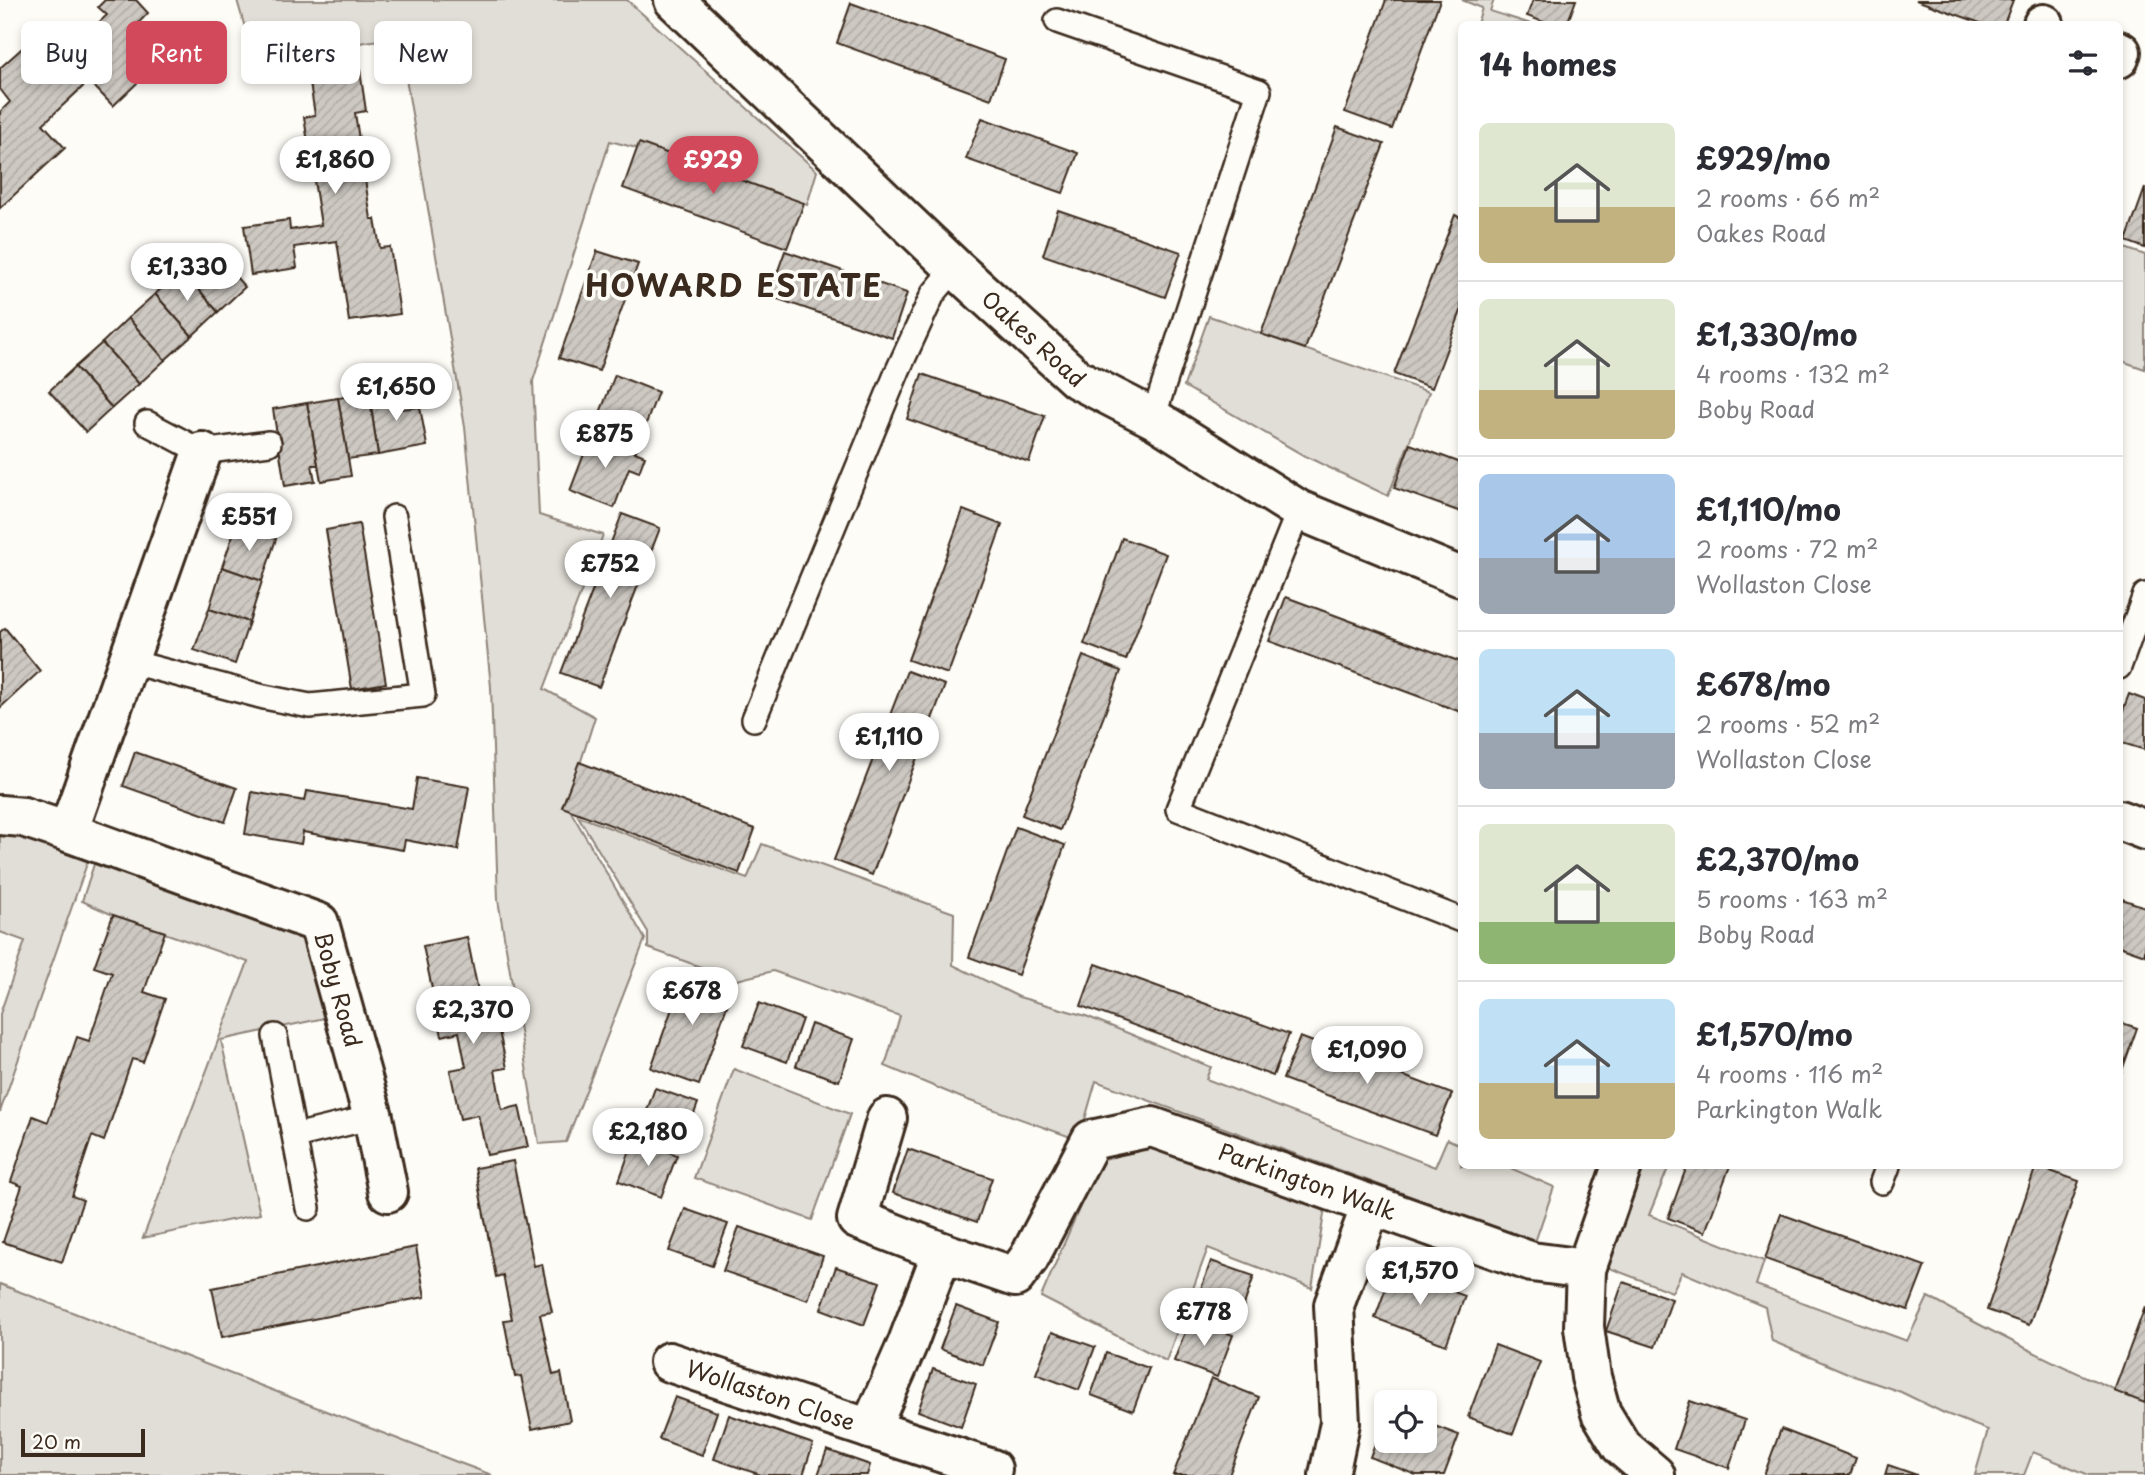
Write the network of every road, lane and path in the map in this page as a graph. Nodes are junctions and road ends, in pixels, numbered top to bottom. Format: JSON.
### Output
{"nodes":[{"id":1,"x":674,"y":0,"type":"edge"},
{"id":2,"x":1056,"y":21,"type":"dead end"},
{"id":3,"x":955,"y":268,"type":"junction"},
{"id":4,"x":1153,"y":418,"type":"junction"},
{"id":5,"x":147,"y":423,"type":"dead end"},
{"id":6,"x":269,"y":443,"type":"dead end"},
{"id":7,"x":202,"y":452,"type":"junction"},
{"id":8,"x":1299,"y":510,"type":"junction"},
{"id":9,"x":394,"y":517,"type":"dead end"},
{"id":10,"x":1458,"y":576,"type":"edge"},
{"id":11,"x":2145,"y":595,"type":"edge"},
{"id":12,"x":2123,"y":656,"type":"edge"},
{"id":13,"x":127,"y":661,"type":"junction"},
{"id":14,"x":754,"y":719,"type":"dead end"},
{"id":15,"x":0,"y":815,"type":"edge"},
{"id":16,"x":2123,"y":822,"type":"edge"},
{"id":17,"x":2145,"y":830,"type":"edge"},
{"id":18,"x":68,"y":832,"type":"junction"},
{"id":19,"x":1458,"y":919,"type":"edge"},
{"id":20,"x":275,"y":1036,"type":"dead end"},
{"id":21,"x":373,"y":1117,"type":"junction"},
{"id":22,"x":887,"y":1118,"type":"dead end"},
{"id":23,"x":295,"y":1136,"type":"junction"},
{"id":24,"x":1621,"y":1169,"type":"edge"},
{"id":25,"x":388,"y":1192,"type":"dead end"},
{"id":26,"x":1371,"y":1206,"type":"junction"},
{"id":27,"x":309,"y":1208,"type":"dead end"},
{"id":28,"x":942,"y":1252,"type":"junction"},
{"id":29,"x":1586,"y":1269,"type":"junction"},
{"id":30,"x":669,"y":1362,"type":"dead end"},
{"id":31,"x":870,"y":1429,"type":"junction"},
{"id":32,"x":992,"y":1469,"type":"dead end"},
{"id":33,"x":1329,"y":1475,"type":"edge"},
{"id":34,"x":1655,"y":1475,"type":"edge"}],
"edges":[{"from":1,"to":3,"type":"street","name":"Oakes Road"},
{"from":2,"to":4,"type":"lane"},
{"from":3,"to":4,"type":"street","name":"Oakes Road"},
{"from":3,"to":14,"type":"lane"},
{"from":4,"to":8,"type":"street","name":"Oakes Road"},
{"from":5,"to":7,"type":"lane"},
{"from":6,"to":7,"type":"lane"},
{"from":7,"to":13,"type":"street"},
{"from":8,"to":10,"type":"street","name":"Oakes Road"},
{"from":8,"to":19,"type":"lane"},
{"from":9,"to":13,"type":"lane"},
{"from":11,"to":12,"type":"lane"},
{"from":13,"to":18,"type":"street"},
{"from":15,"to":18,"type":"street","name":"Boby Road"},
{"from":16,"to":17,"type":"street"},
{"from":18,"to":21,"type":"street","name":"Boby Road"},
{"from":20,"to":23,"type":"lane"},
{"from":21,"to":23,"type":"lane"},
{"from":21,"to":25,"type":"street","name":"Boby Road"},
{"from":22,"to":28,"type":"street"},
{"from":23,"to":27,"type":"lane"},
{"from":24,"to":29,"type":"street"},
{"from":26,"to":28,"type":"street","name":"Parkington Walk"},
{"from":26,"to":29,"type":"street","name":"Parkington Walk"},
{"from":26,"to":33,"type":"street"},
{"from":28,"to":31,"type":"street","name":"Wollaston Close"},
{"from":29,"to":34,"type":"street"},
{"from":30,"to":31,"type":"street","name":"Wollaston Close"},
{"from":31,"to":32,"type":"street","name":"Wollaston Close"}]}
